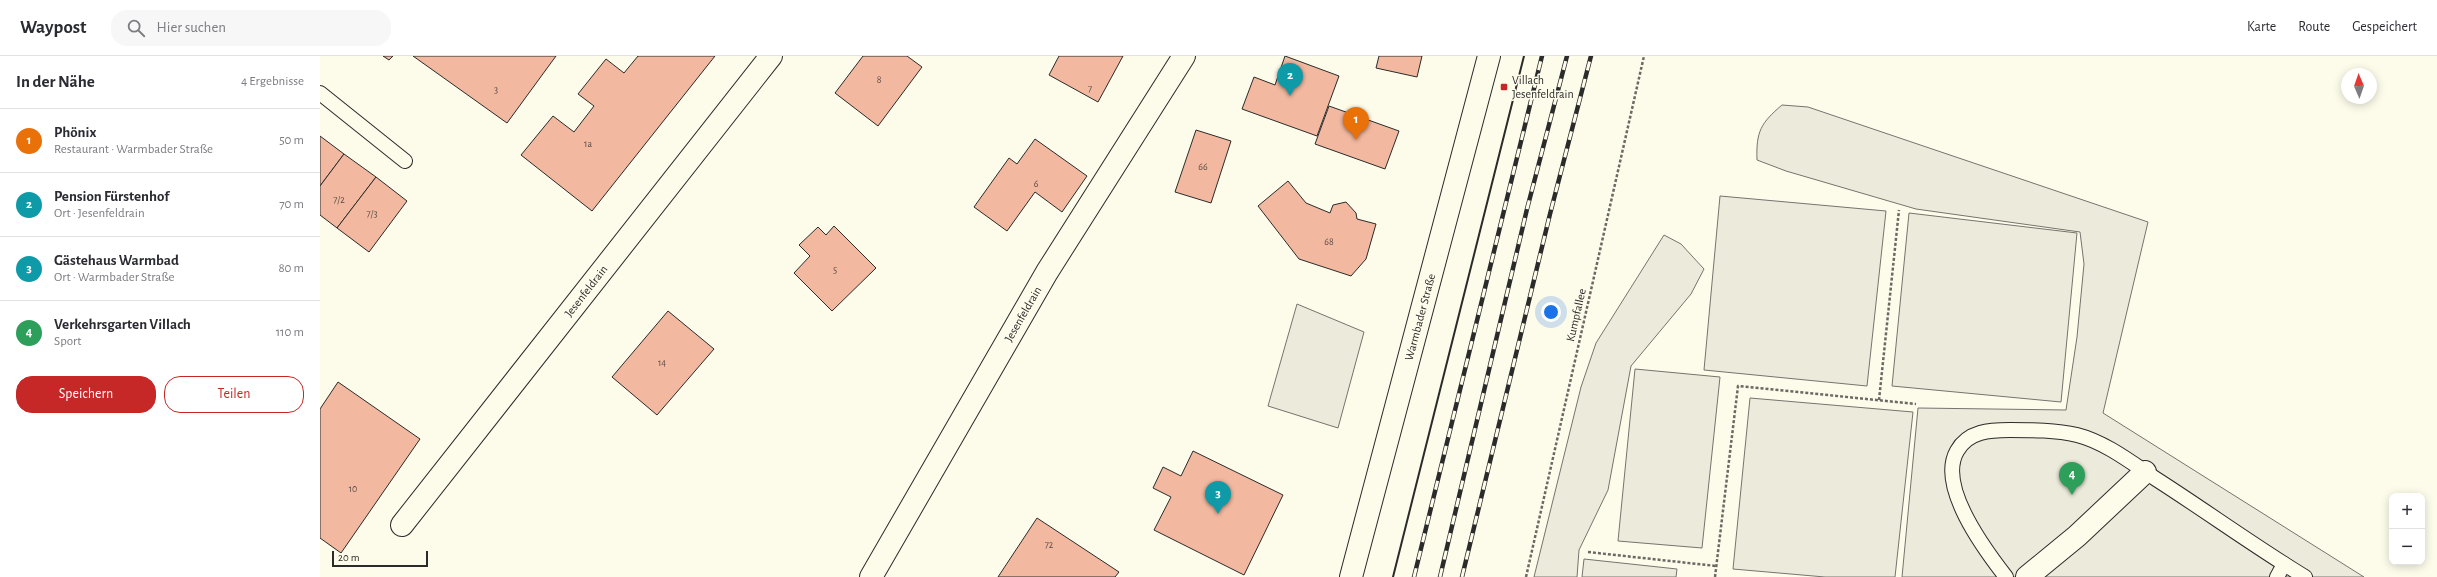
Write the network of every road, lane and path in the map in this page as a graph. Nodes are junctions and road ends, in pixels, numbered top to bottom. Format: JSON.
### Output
{"nodes":[{"id":1,"x":771,"y":56,"type":"edge"},
{"id":2,"x":1184,"y":56,"type":"edge"},
{"id":3,"x":1489,"y":56,"type":"edge"},
{"id":4,"x":1644,"y":56,"type":"edge"},
{"id":5,"x":320,"y":93,"type":"edge"},
{"id":6,"x":406,"y":161,"type":"dead end"},
{"id":7,"x":1899,"y":210,"type":"dead end"},
{"id":8,"x":1879,"y":400,"type":"junction"},
{"id":9,"x":1916,"y":404,"type":"dead end"},
{"id":10,"x":2145,"y":472,"type":"junction"},
{"id":11,"x":402,"y":525,"type":"dead end"},
{"id":12,"x":1588,"y":552,"type":"dead end"},
{"id":13,"x":2284,"y":564,"type":"junction"},
{"id":14,"x":1716,"y":566,"type":"junction"},
{"id":15,"x":871,"y":577,"type":"edge"},
{"id":16,"x":1351,"y":577,"type":"edge"},
{"id":17,"x":1526,"y":577,"type":"edge"},
{"id":18,"x":1715,"y":577,"type":"edge"},
{"id":19,"x":2006,"y":577,"type":"edge"},
{"id":20,"x":2027,"y":577,"type":"edge"},
{"id":21,"x":2277,"y":577,"type":"edge"},
{"id":22,"x":2305,"y":577,"type":"edge"}],
"edges":[{"from":1,"to":11,"type":"street","name":"Jesenfeldrain"},
{"from":2,"to":15,"type":"street","name":"Jesenfeldrain"},
{"from":3,"to":16,"type":"street","name":"Warmbader Straße"},
{"from":4,"to":17,"type":"path","name":"Kumpfallee"},
{"from":5,"to":6,"type":"lane"},
{"from":7,"to":8,"type":"path"},
{"from":8,"to":9,"type":"path"},
{"from":8,"to":14,"type":"path"},
{"from":10,"to":13,"type":"lane"},
{"from":10,"to":19,"type":"lane"},
{"from":10,"to":20,"type":"street"},
{"from":12,"to":14,"type":"path"},
{"from":13,"to":21,"type":"lane"},
{"from":13,"to":22,"type":"lane"},
{"from":14,"to":18,"type":"path"}]}
